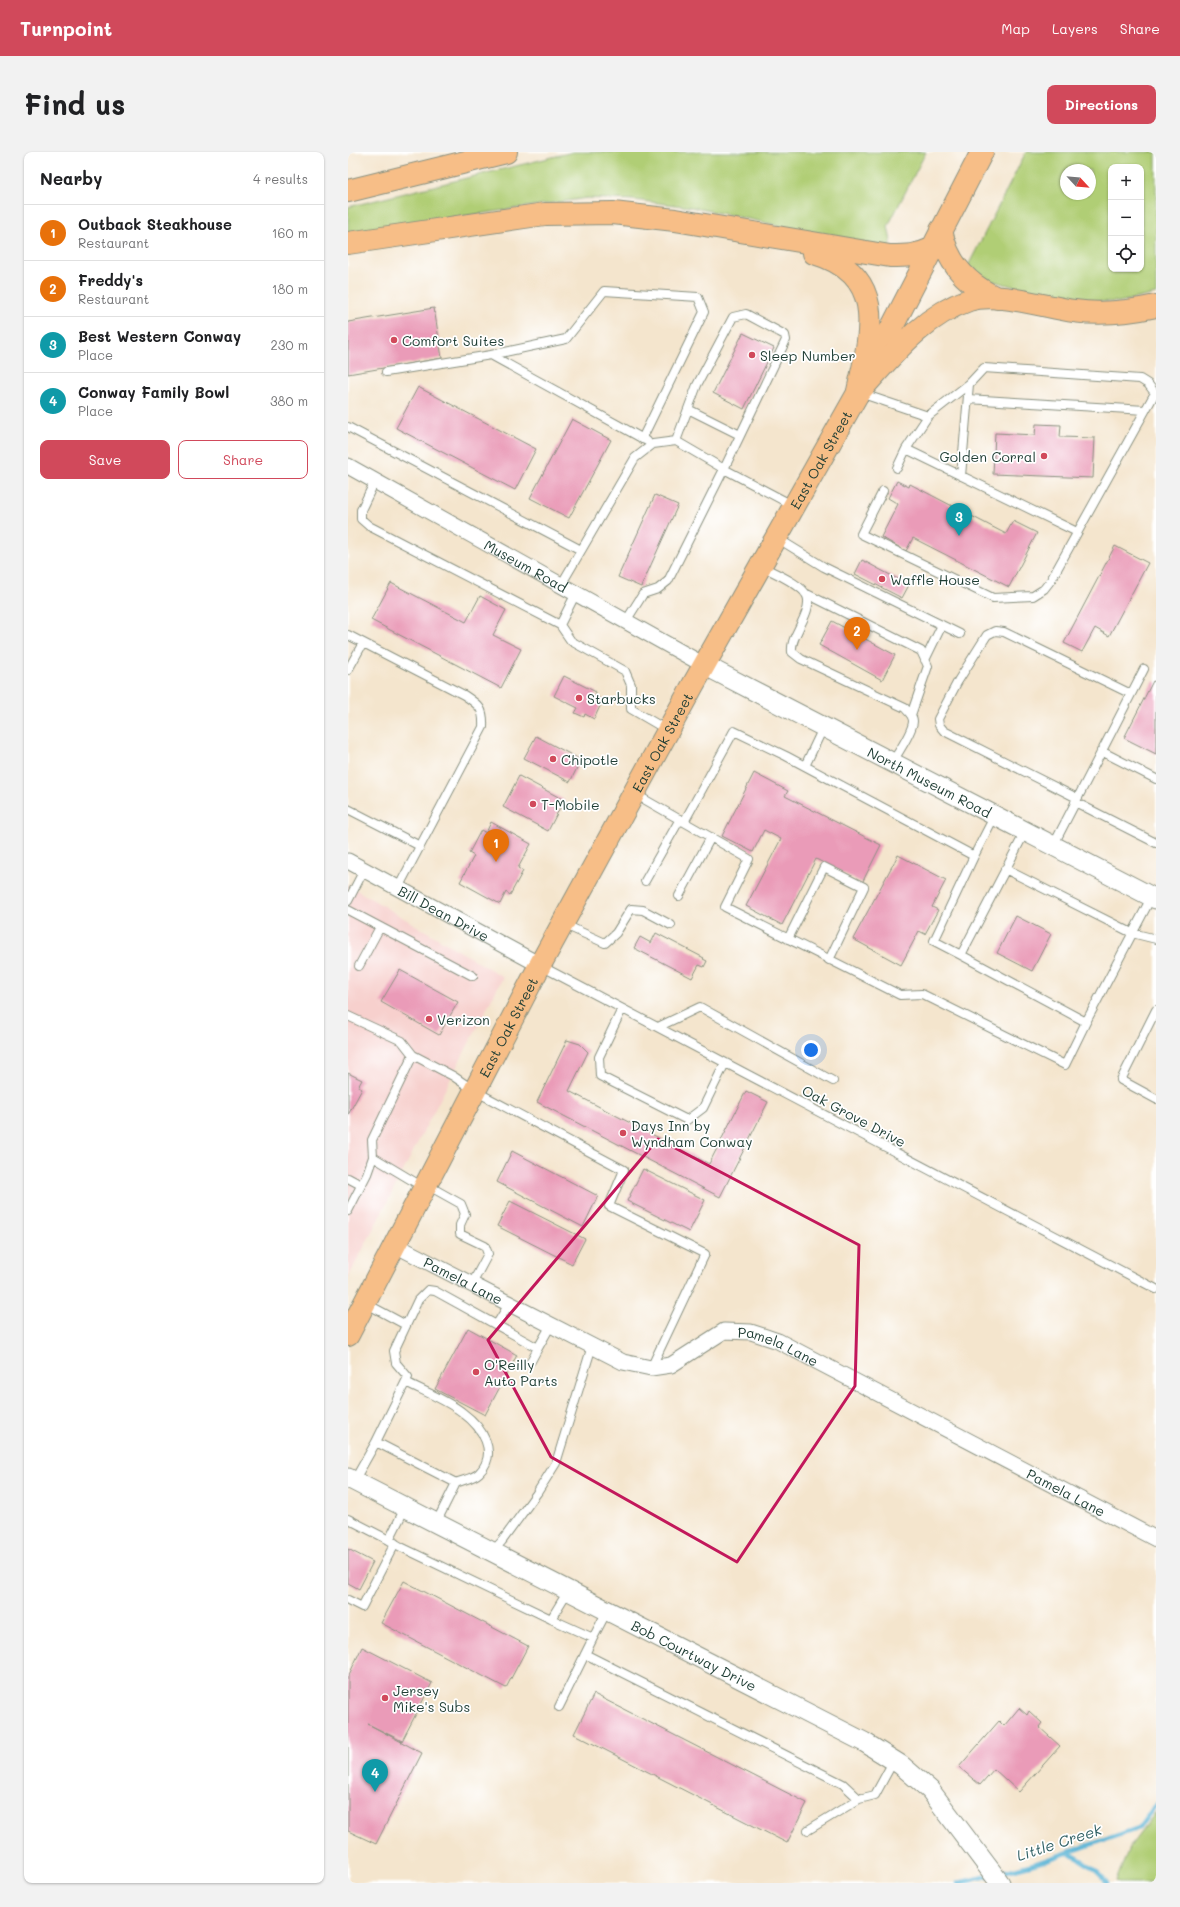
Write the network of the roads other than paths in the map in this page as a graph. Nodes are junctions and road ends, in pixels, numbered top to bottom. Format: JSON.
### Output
{"nodes":[{"id":1,"x":506,"y":152,"type":"edge"},
{"id":2,"x":982,"y":152,"type":"edge"},
{"id":3,"x":348,"y":192,"type":"edge"},
{"id":4,"x":746,"y":232,"type":"junction"},
{"id":5,"x":936,"y":240,"type":"junction"},
{"id":6,"x":348,"y":243,"type":"edge"},
{"id":7,"x":997,"y":298,"type":"junction"},
{"id":8,"x":1156,"y":306,"type":"edge"},
{"id":9,"x":491,"y":354,"type":"junction"},
{"id":10,"x":386,"y":372,"type":"dead end"},
{"id":11,"x":969,"y":384,"type":"junction"},
{"id":12,"x":858,"y":393,"type":"junction"},
{"id":13,"x":968,"y":399,"type":"junction"},
{"id":14,"x":688,"y":409,"type":"junction"},
{"id":15,"x":1145,"y":410,"type":"junction"},
{"id":16,"x":928,"y":416,"type":"junction"},
{"id":17,"x":348,"y":426,"type":"edge"},
{"id":18,"x":740,"y":435,"type":"junction"},
{"id":19,"x":642,"y":439,"type":"junction"},
{"id":20,"x":676,"y":441,"type":"junction"},
{"id":21,"x":653,"y":444,"type":"junction"},
{"id":22,"x":906,"y":449,"type":"junction"},
{"id":23,"x":348,"y":466,"type":"edge"},
{"id":24,"x":724,"y":468,"type":"junction"},
{"id":25,"x":896,"y":468,"type":"dead end"},
{"id":26,"x":961,"y":476,"type":"junction"},
{"id":27,"x":375,"y":481,"type":"junction"},
{"id":28,"x":883,"y":491,"type":"dead end"},
{"id":29,"x":794,"y":506,"type":"junction"},
{"id":30,"x":1077,"y":532,"type":"junction"},
{"id":31,"x":776,"y":538,"type":"junction"},
{"id":32,"x":581,"y":550,"type":"junction"},
{"id":33,"x":760,"y":566,"type":"junction"},
{"id":34,"x":560,"y":585,"type":"junction"},
{"id":35,"x":576,"y":593,"type":"junction"},
{"id":36,"x":805,"y":593,"type":"junction"},
{"id":37,"x":626,"y":621,"type":"junction"},
{"id":38,"x":560,"y":625,"type":"junction"},
{"id":39,"x":942,"y":625,"type":"junction"},
{"id":40,"x":960,"y":634,"type":"dead end"},
{"id":41,"x":348,"y":635,"type":"edge"},
{"id":42,"x":363,"y":643,"type":"junction"},
{"id":43,"x":925,"y":660,"type":"junction"},
{"id":44,"x":704,"y":665,"type":"junction"},
{"id":45,"x":1144,"y":668,"type":"dead end"},
{"id":46,"x":348,"y":670,"type":"edge"},
{"id":47,"x":1131,"y":694,"type":"junction"},
{"id":48,"x":911,"y":715,"type":"junction"},
{"id":49,"x":824,"y":726,"type":"junction"},
{"id":50,"x":668,"y":731,"type":"junction"},
{"id":51,"x":1101,"y":751,"type":"junction"},
{"id":52,"x":893,"y":761,"type":"junction"},
{"id":53,"x":805,"y":766,"type":"junction"},
{"id":54,"x":1156,"y":779,"type":"edge"},
{"id":55,"x":634,"y":793,"type":"junction"},
{"id":56,"x":1076,"y":800,"type":"junction"},
{"id":57,"x":348,"y":809,"type":"edge"},
{"id":58,"x":995,"y":815,"type":"junction"},
{"id":59,"x":682,"y":820,"type":"junction"},
{"id":60,"x":1025,"y":832,"type":"junction"},
{"id":61,"x":711,"y":837,"type":"junction"},
{"id":62,"x":1156,"y":843,"type":"edge"},
{"id":63,"x":420,"y":846,"type":"junction"},
{"id":64,"x":1053,"y":846,"type":"junction"},
{"id":65,"x":974,"y":856,"type":"junction"},
{"id":66,"x":348,"y":861,"type":"edge"},
{"id":67,"x":1005,"y":869,"type":"junction"},
{"id":68,"x":364,"y":870,"type":"junction"},
{"id":69,"x":645,"y":881,"type":"dead end"},
{"id":70,"x":398,"y":888,"type":"junction"},
{"id":71,"x":679,"y":896,"type":"dead end"},
{"id":72,"x":349,"y":897,"type":"edge"},
{"id":73,"x":1154,"y":898,"type":"edge"},
{"id":74,"x":348,"y":910,"type":"edge"},
{"id":75,"x":563,"y":924,"type":"junction"},
{"id":76,"x":671,"y":924,"type":"dead end"},
{"id":77,"x":380,"y":927,"type":"junction"},
{"id":78,"x":1132,"y":933,"type":"junction"},
{"id":79,"x":788,"y":939,"type":"junction"},
{"id":80,"x":1156,"y":939,"type":"edge"},
{"id":81,"x":961,"y":954,"type":"junction"},
{"id":82,"x":830,"y":960,"type":"junction"},
{"id":83,"x":359,"y":966,"type":"dead end"},
{"id":84,"x":540,"y":966,"type":"junction"},
{"id":85,"x":473,"y":976,"type":"dead end"},
{"id":86,"x":622,"y":1009,"type":"junction"},
{"id":87,"x":1156,"y":1010,"type":"edge"},
{"id":88,"x":348,"y":1016,"type":"edge"},
{"id":89,"x":1086,"y":1022,"type":"junction"},
{"id":90,"x":658,"y":1027,"type":"junction"},
{"id":91,"x":413,"y":1056,"type":"junction"},
{"id":92,"x":725,"y":1063,"type":"junction"},
{"id":93,"x":833,"y":1081,"type":"dead end"},
{"id":94,"x":475,"y":1091,"type":"junction"},
{"id":95,"x":1156,"y":1099,"type":"edge"},
{"id":96,"x":373,"y":1157,"type":"junction"},
{"id":97,"x":348,"y":1178,"type":"edge"},
{"id":98,"x":361,"y":1185,"type":"junction"},
{"id":99,"x":425,"y":1186,"type":"junction"},
{"id":100,"x":348,"y":1211,"type":"edge"},
{"id":101,"x":395,"y":1245,"type":"junction"},
{"id":102,"x":472,"y":1284,"type":"junction"},
{"id":103,"x":1156,"y":1289,"type":"edge"},
{"id":104,"x":365,"y":1303,"type":"junction"},
{"id":105,"x":509,"y":1304,"type":"junction"},
{"id":106,"x":497,"y":1324,"type":"junction"},
{"id":107,"x":551,"y":1325,"type":"junction"},
{"id":108,"x":406,"y":1326,"type":"junction"},
{"id":109,"x":348,"y":1335,"type":"edge"},
{"id":110,"x":592,"y":1346,"type":"junction"},
{"id":111,"x":538,"y":1348,"type":"junction"},
{"id":112,"x":531,"y":1361,"type":"dead end"},
{"id":113,"x":651,"y":1368,"type":"junction"},
{"id":114,"x":406,"y":1382,"type":"junction"},
{"id":115,"x":376,"y":1442,"type":"junction"},
{"id":116,"x":351,"y":1480,"type":"edge"},
{"id":117,"x":456,"y":1483,"type":"junction"},
{"id":118,"x":405,"y":1508,"type":"junction"},
{"id":119,"x":348,"y":1519,"type":"edge"},
{"id":120,"x":436,"y":1523,"type":"junction"},
{"id":121,"x":1156,"y":1539,"type":"edge"},
{"id":122,"x":392,"y":1542,"type":"junction"},
{"id":123,"x":492,"y":1552,"type":"junction"},
{"id":124,"x":568,"y":1590,"type":"junction"},
{"id":125,"x":348,"y":1600,"type":"edge"},
{"id":126,"x":607,"y":1611,"type":"junction"},
{"id":127,"x":551,"y":1619,"type":"junction"},
{"id":128,"x":593,"y":1638,"type":"junction"},
{"id":129,"x":585,"y":1654,"type":"junction"},
{"id":130,"x":559,"y":1707,"type":"dead end"},
{"id":131,"x":894,"y":1760,"type":"junction"},
{"id":132,"x":859,"y":1799,"type":"junction"},
{"id":133,"x":808,"y":1830,"type":"dead end"},
{"id":134,"x":1000,"y":1883,"type":"edge"}],
"edges":[{"from":1,"to":3,"type":"highway"},
{"from":2,"to":5,"type":"highway","name":"East Oak Street"},
{"from":4,"to":5,"type":"highway"},
{"from":4,"to":6,"type":"highway"},
{"from":4,"to":12,"type":"highway"},
{"from":5,"to":7,"type":"highway"},
{"from":5,"to":12,"type":"highway","name":"East Oak Street"},
{"from":7,"to":8,"type":"highway"},
{"from":7,"to":12,"type":"highway"},
{"from":9,"to":10,"type":"lane"},
{"from":9,"to":19,"type":"lane"},
{"from":9,"to":19,"type":"lane"},
{"from":11,"to":13,"type":"lane"},
{"from":11,"to":15,"type":"lane"},
{"from":11,"to":16,"type":"lane"},
{"from":12,"to":16,"type":"lane"},
{"from":12,"to":29,"type":"highway","name":"East Oak Street"},
{"from":13,"to":15,"type":"lane"},
{"from":13,"to":26,"type":"lane"},
{"from":14,"to":18,"type":"lane"},
{"from":14,"to":18,"type":"lane"},
{"from":14,"to":20,"type":"lane"},
{"from":15,"to":30,"type":"lane"},
{"from":16,"to":22,"type":"lane"},
{"from":17,"to":32,"type":"lane"},
{"from":18,"to":24,"type":"lane"},
{"from":19,"to":21,"type":"lane"},
{"from":20,"to":21,"type":"lane"},
{"from":20,"to":24,"type":"lane"},
{"from":21,"to":32,"type":"lane"},
{"from":22,"to":25,"type":"lane"},
{"from":22,"to":26,"type":"lane"},
{"from":23,"to":27,"type":"street","name":"Museum Road"},
{"from":24,"to":29,"type":"lane"},
{"from":24,"to":37,"type":"lane"},
{"from":26,"to":30,"type":"lane"},
{"from":27,"to":34,"type":"street","name":"Museum Road"},
{"from":27,"to":38,"type":"lane"},
{"from":28,"to":30,"type":"lane"},
{"from":29,"to":31,"type":"highway","name":"East Oak Street"},
{"from":31,"to":33,"type":"highway","name":"East Oak Street"},
{"from":31,"to":39,"type":"lane"},
{"from":32,"to":34,"type":"lane"},
{"from":33,"to":36,"type":"lane"},
{"from":33,"to":44,"type":"highway","name":"East Oak Street"},
{"from":34,"to":35,"type":"street","name":"Museum Road"},
{"from":35,"to":37,"type":"street","name":"Museum Road"},
{"from":35,"to":38,"type":"lane"},
{"from":36,"to":43,"type":"lane"},
{"from":36,"to":48,"type":"lane"},
{"from":37,"to":44,"type":"street","name":"Museum Road"},
{"from":38,"to":50,"type":"lane"},
{"from":39,"to":40,"type":"lane"},
{"from":39,"to":43,"type":"lane"},
{"from":41,"to":42,"type":"lane"},
{"from":42,"to":46,"type":"lane"},
{"from":42,"to":63,"type":"lane"},
{"from":43,"to":48,"type":"lane"},
{"from":44,"to":49,"type":"street","name":"North Museum Road"},
{"from":44,"to":50,"type":"highway","name":"East Oak Street"},
{"from":45,"to":47,"type":"lane"},
{"from":47,"to":51,"type":"lane"},
{"from":47,"to":56,"type":"lane"},
{"from":48,"to":52,"type":"lane"},
{"from":49,"to":52,"type":"street","name":"North Museum Road"},
{"from":49,"to":53,"type":"lane"},
{"from":50,"to":55,"type":"highway","name":"East Oak Street"},
{"from":51,"to":54,"type":"lane"},
{"from":51,"to":56,"type":"lane"},
{"from":52,"to":58,"type":"street","name":"North Museum Road"},
{"from":53,"to":59,"type":"lane"},
{"from":53,"to":65,"type":"lane"},
{"from":55,"to":59,"type":"lane"},
{"from":55,"to":75,"type":"highway","name":"East Oak Street"},
{"from":56,"to":62,"type":"lane"},
{"from":56,"to":64,"type":"lane"},
{"from":57,"to":63,"type":"lane"},
{"from":58,"to":60,"type":"street","name":"North Museum Road"},
{"from":58,"to":65,"type":"lane"},
{"from":59,"to":61,"type":"lane"},
{"from":59,"to":69,"type":"lane"},
{"from":60,"to":64,"type":"street","name":"North Museum Road"},
{"from":60,"to":67,"type":"lane"},
{"from":61,"to":71,"type":"lane"},
{"from":61,"to":79,"type":"lane"},
{"from":63,"to":70,"type":"lane"},
{"from":64,"to":73,"type":"street","name":"North Museum Road"},
{"from":65,"to":81,"type":"lane"},
{"from":66,"to":68,"type":"street","name":"Bill Dean Drive"},
{"from":67,"to":78,"type":"lane"},
{"from":67,"to":81,"type":"lane"},
{"from":68,"to":70,"type":"street","name":"Bill Dean Drive"},
{"from":68,"to":72,"type":"lane"},
{"from":70,"to":84,"type":"street","name":"Bill Dean Drive"},
{"from":73,"to":78,"type":"lane"},
{"from":74,"to":77,"type":"lane"},
{"from":75,"to":76,"type":"lane"},
{"from":75,"to":84,"type":"highway","name":"East Oak Street"},
{"from":77,"to":83,"type":"lane"},
{"from":77,"to":85,"type":"lane"},
{"from":78,"to":80,"type":"lane"},
{"from":78,"to":89,"type":"lane"},
{"from":79,"to":82,"type":"lane"},
{"from":79,"to":82,"type":"lane"},
{"from":81,"to":89,"type":"lane"},
{"from":82,"to":89,"type":"lane"},
{"from":84,"to":86,"type":"lane","name":"Oak Grove Drive"},
{"from":84,"to":94,"type":"highway","name":"East Oak Street"},
{"from":86,"to":90,"type":"lane","name":"Oak Grove Drive"},
{"from":86,"to":92,"type":"lane"},
{"from":87,"to":95,"type":"lane"},
{"from":88,"to":91,"type":"lane"},
{"from":90,"to":92,"type":"lane","name":"Oak Grove Drive"},
{"from":90,"to":93,"type":"lane"},
{"from":91,"to":94,"type":"lane"},
{"from":91,"to":96,"type":"lane"},
{"from":92,"to":103,"type":"lane","name":"Oak Grove Drive"},
{"from":94,"to":99,"type":"highway","name":"East Oak Street"},
{"from":94,"to":113,"type":"lane"},
{"from":96,"to":98,"type":"lane"},
{"from":96,"to":99,"type":"lane"},
{"from":97,"to":98,"type":"lane"},
{"from":98,"to":100,"type":"lane"},
{"from":99,"to":101,"type":"highway","name":"East Oak Street"},
{"from":99,"to":102,"type":"lane"},
{"from":101,"to":102,"type":"street","name":"Pamela Lane"},
{"from":101,"to":104,"type":"highway","name":"East Oak Street"},
{"from":102,"to":105,"type":"street","name":"Pamela Lane"},
{"from":104,"to":108,"type":"lane"},
{"from":104,"to":109,"type":"highway","name":"East Oak Street"},
{"from":105,"to":106,"type":"lane"},
{"from":105,"to":107,"type":"street","name":"Pamela Lane"},
{"from":106,"to":108,"type":"lane"},
{"from":106,"to":111,"type":"lane"},
{"from":107,"to":110,"type":"street","name":"Pamela Lane"},
{"from":107,"to":111,"type":"lane"},
{"from":108,"to":114,"type":"lane"},
{"from":110,"to":113,"type":"street","name":"Pamela Lane"},
{"from":110,"to":123,"type":"lane"},
{"from":111,"to":112,"type":"lane"},
{"from":113,"to":121,"type":"street","name":"Pamela Lane"},
{"from":114,"to":115,"type":"lane"},
{"from":114,"to":117,"type":"lane"},
{"from":115,"to":116,"type":"lane"},
{"from":115,"to":117,"type":"lane"},
{"from":116,"to":118,"type":"street","name":"Bob Courtway Drive"},
{"from":117,"to":120,"type":"lane"},
{"from":118,"to":120,"type":"street","name":"Bob Courtway Drive"},
{"from":118,"to":122,"type":"lane"},
{"from":119,"to":122,"type":"lane"},
{"from":120,"to":123,"type":"street","name":"Bob Courtway Drive"},
{"from":122,"to":125,"type":"lane"},
{"from":122,"to":127,"type":"lane"},
{"from":123,"to":124,"type":"street","name":"Bob Courtway Drive"},
{"from":124,"to":126,"type":"street","name":"Bob Courtway Drive"},
{"from":124,"to":127,"type":"lane"},
{"from":126,"to":128,"type":"lane"},
{"from":126,"to":131,"type":"street","name":"Bob Courtway Drive"},
{"from":127,"to":128,"type":"lane"},
{"from":128,"to":129,"type":"lane"},
{"from":129,"to":130,"type":"lane"},
{"from":129,"to":132,"type":"lane"},
{"from":131,"to":132,"type":"lane"},
{"from":131,"to":134,"type":"street","name":"Bob Courtway Drive"},
{"from":132,"to":133,"type":"lane"}]}
